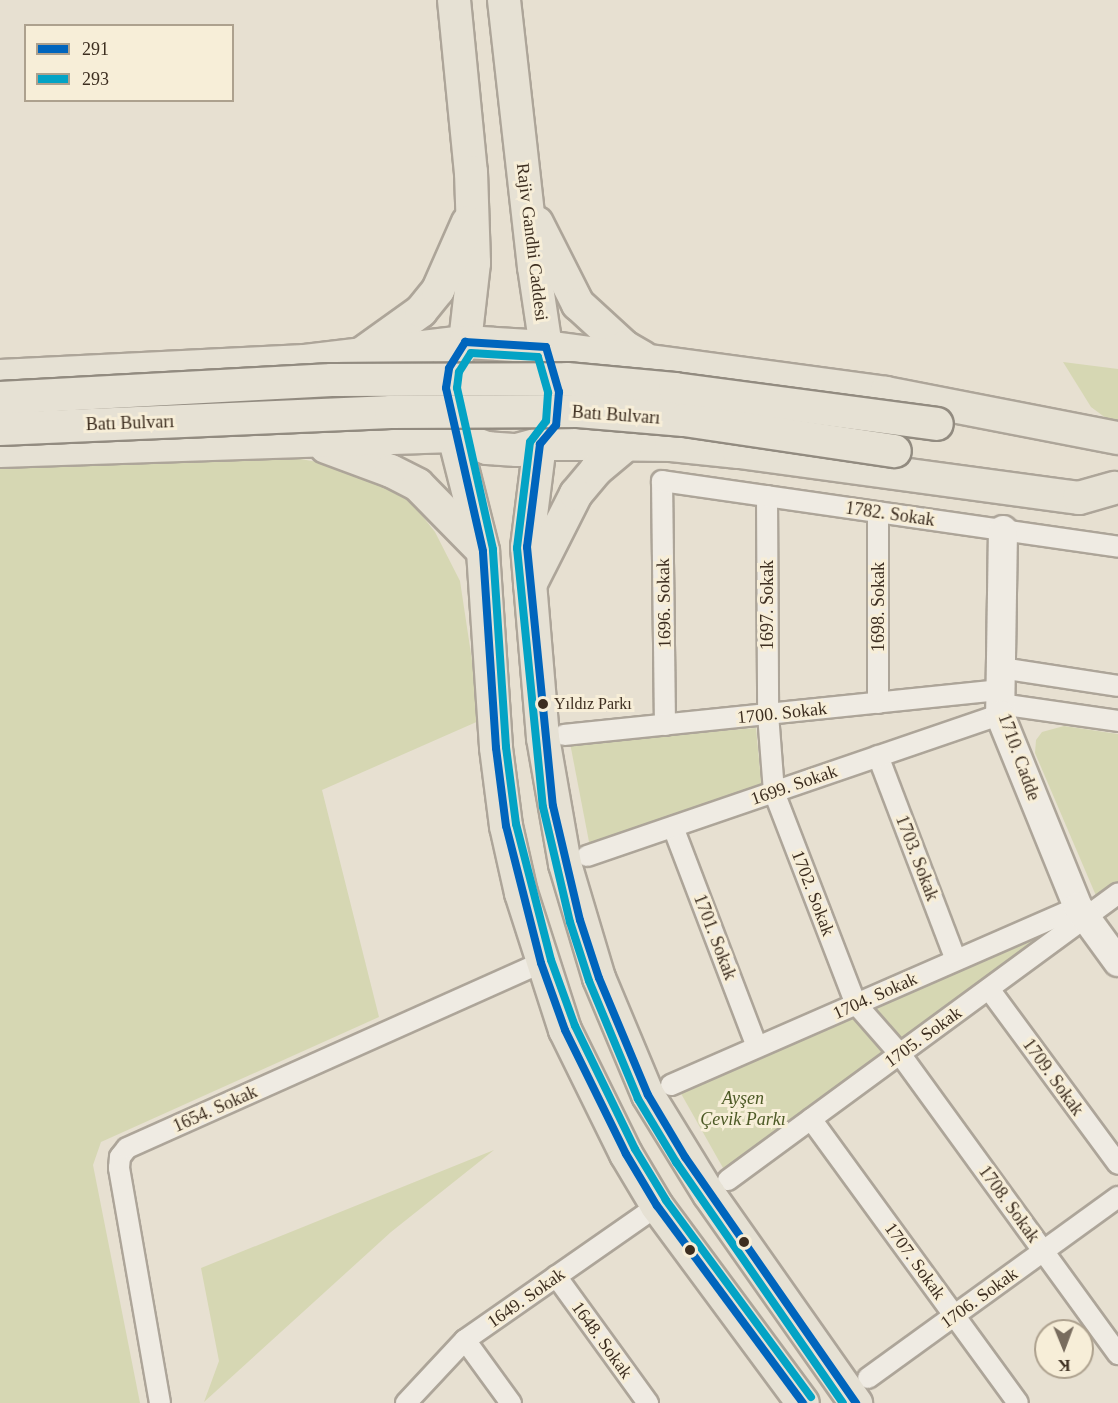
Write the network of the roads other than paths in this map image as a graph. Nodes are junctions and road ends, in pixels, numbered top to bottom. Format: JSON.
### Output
{"nodes":[{"id":1,"x":454,"y":0,"type":"edge"},
{"id":2,"x":504,"y":0,"type":"edge"},
{"id":3,"x":473,"y":207,"type":"junction"},
{"id":4,"x":526,"y":208,"type":"junction"},
{"id":5,"x":465,"y":342,"type":"junction"},
{"id":6,"x":546,"y":347,"type":"junction"},
{"id":7,"x":363,"y":353,"type":"junction"},
{"id":8,"x":651,"y":362,"type":"junction"},
{"id":9,"x":0,"y":376,"type":"edge"},
{"id":10,"x":0,"y":398,"type":"edge"},
{"id":11,"x":0,"y":429,"type":"edge"},
{"id":12,"x":454,"y":436,"type":"junction"},
{"id":13,"x":1118,"y":438,"type":"edge"},
{"id":14,"x":308,"y":441,"type":"junction"},
{"id":15,"x":540,"y":444,"type":"junction"},
{"id":16,"x":626,"y":445,"type":"junction"},
{"id":17,"x":1118,"y":448,"type":"edge"},
{"id":18,"x":0,"y":451,"type":"edge"},
{"id":19,"x":662,"y":481,"type":"joint"},
{"id":20,"x":1116,"y":488,"type":"edge"},
{"id":21,"x":767,"y":496,"type":"junction"},
{"id":22,"x":878,"y":512,"type":"junction"},
{"id":23,"x":1003,"y":530,"type":"junction"},
{"id":24,"x":1118,"y":547,"type":"edge"},
{"id":25,"x":483,"y":551,"type":"junction"},
{"id":26,"x":530,"y":585,"type":"junction"},
{"id":27,"x":1118,"y":686,"type":"edge"},
{"id":28,"x":1000,"y":694,"type":"junction"},
{"id":29,"x":878,"y":703,"type":"junction"},
{"id":30,"x":768,"y":714,"type":"junction"},
{"id":31,"x":1118,"y":721,"type":"edge"},
{"id":32,"x":665,"y":725,"type":"junction"},
{"id":33,"x":564,"y":735,"type":"dead end"},
{"id":34,"x":878,"y":756,"type":"junction"},
{"id":35,"x":774,"y":792,"type":"junction"},
{"id":36,"x":673,"y":827,"type":"junction"},
{"id":37,"x":587,"y":856,"type":"dead end"},
{"id":38,"x":1118,"y":894,"type":"edge"},
{"id":39,"x":1082,"y":912,"type":"junction"},
{"id":40,"x":956,"y":960,"type":"junction"},
{"id":41,"x":1118,"y":962,"type":"edge"},
{"id":42,"x":541,"y":963,"type":"junction"},
{"id":43,"x":989,"y":989,"type":"junction"},
{"id":44,"x":856,"y":1004,"type":"junction"},
{"id":45,"x":757,"y":1047,"type":"junction"},
{"id":46,"x":900,"y":1054,"type":"junction"},
{"id":47,"x":671,"y":1085,"type":"dead end"},
{"id":48,"x":811,"y":1119,"type":"junction"},
{"id":49,"x":1118,"y":1164,"type":"edge"},
{"id":50,"x":728,"y":1180,"type":"dead end"},
{"id":51,"x":1118,"y":1197,"type":"edge"},
{"id":52,"x":657,"y":1206,"type":"junction"},
{"id":53,"x":1043,"y":1251,"type":"junction"},
{"id":54,"x":556,"y":1276,"type":"junction"},
{"id":55,"x":955,"y":1316,"type":"junction"},
{"id":56,"x":465,"y":1340,"type":"junction"},
{"id":57,"x":1118,"y":1354,"type":"edge"},
{"id":58,"x":862,"y":1391,"type":"edge"},
{"id":59,"x":501,"y":1399,"type":"edge"},
{"id":60,"x":160,"y":1403,"type":"edge"},
{"id":61,"x":406,"y":1403,"type":"edge"},
{"id":62,"x":648,"y":1403,"type":"edge"},
{"id":63,"x":803,"y":1403,"type":"edge"},
{"id":64,"x":1018,"y":1403,"type":"edge"}],
"edges":[{"from":1,"to":3,"type":"main road"},
{"from":2,"to":4,"type":"main road","name":"Rajiv Gandhi Caddesi"},
{"from":3,"to":5,"type":"main road"},
{"from":3,"to":7,"type":"main road"},
{"from":4,"to":6,"type":"main road","name":"Rajiv Gandhi Caddesi"},
{"from":4,"to":8,"type":"main road"},
{"from":5,"to":6,"type":"main road"},
{"from":5,"to":7,"type":"main road"},
{"from":5,"to":12,"type":"main road"},
{"from":6,"to":8,"type":"main road"},
{"from":6,"to":15,"type":"main road","name":"Rajiv Gandhi Caddesi"},
{"from":7,"to":9,"type":"main road"},
{"from":8,"to":13,"type":"main road"},
{"from":10,"to":17,"type":"main road","name":"Batı Bulvarı","bridge":true},
{"from":11,"to":20,"type":"main road","name":"Batı Bulvarı","bridge":true},
{"from":12,"to":14,"type":"main road"},
{"from":12,"to":15,"type":"main road"},
{"from":12,"to":25,"type":"main road"},
{"from":14,"to":18,"type":"main road"},
{"from":14,"to":25,"type":"main road"},
{"from":15,"to":16,"type":"main road"},
{"from":15,"to":26,"type":"main road","name":"Rajiv Gandhi Caddesi"},
{"from":16,"to":20,"type":"main road"},
{"from":16,"to":26,"type":"main road"},
{"from":19,"to":21,"type":"street","name":"1782. Sokak"},
{"from":19,"to":32,"type":"street","name":"1696. Sokak"},
{"from":21,"to":22,"type":"street","name":"1782. Sokak"},
{"from":21,"to":30,"type":"street","name":"1697. Sokak"},
{"from":22,"to":23,"type":"street","name":"1782. Sokak"},
{"from":22,"to":29,"type":"street","name":"1698. Sokak"},
{"from":23,"to":24,"type":"street","name":"1782. Sokak"},
{"from":23,"to":28,"type":"street","name":"1710. Cadde"},
{"from":25,"to":42,"type":"main road"},
{"from":26,"to":58,"type":"main road","name":"Rajiv Gandhi Caddesi"},
{"from":27,"to":28,"type":"street"},
{"from":28,"to":29,"type":"street","name":"1700. Sokak"},
{"from":28,"to":31,"type":"street"},
{"from":28,"to":34,"type":"street","name":"1699. Sokak"},
{"from":28,"to":39,"type":"street","name":"1710. Cadde"},
{"from":29,"to":30,"type":"street","name":"1700. Sokak"},
{"from":30,"to":32,"type":"street","name":"1700. Sokak"},
{"from":30,"to":35,"type":"street","name":"1702. Sokak"},
{"from":32,"to":33,"type":"street","name":"1700. Sokak"},
{"from":34,"to":35,"type":"street","name":"1699. Sokak"},
{"from":34,"to":40,"type":"street","name":"1703. Sokak"},
{"from":35,"to":36,"type":"street","name":"1699. Sokak"},
{"from":35,"to":44,"type":"street","name":"1702. Sokak"},
{"from":36,"to":37,"type":"street","name":"1699. Sokak"},
{"from":36,"to":45,"type":"street","name":"1701. Sokak"},
{"from":38,"to":39,"type":"street","name":"1705. Sokak"},
{"from":39,"to":40,"type":"street","name":"1704. Sokak"},
{"from":39,"to":41,"type":"street","name":"1710. Cadde"},
{"from":39,"to":43,"type":"street","name":"1705. Sokak"},
{"from":40,"to":44,"type":"street","name":"1704. Sokak"},
{"from":42,"to":52,"type":"main road"},
{"from":42,"to":60,"type":"street","name":"1654. Sokak"},
{"from":43,"to":46,"type":"street","name":"1705. Sokak"},
{"from":43,"to":49,"type":"street","name":"1709. Sokak"},
{"from":44,"to":45,"type":"street","name":"1704. Sokak"},
{"from":44,"to":46,"type":"street","name":"1702. Sokak"},
{"from":45,"to":47,"type":"street","name":"1704. Sokak"},
{"from":46,"to":48,"type":"street","name":"1705. Sokak"},
{"from":46,"to":53,"type":"street","name":"1708. Sokak"},
{"from":48,"to":50,"type":"street","name":"1705. Sokak"},
{"from":48,"to":55,"type":"street","name":"1707. Sokak"},
{"from":51,"to":53,"type":"street","name":"1706. Sokak"},
{"from":52,"to":54,"type":"street","name":"1649. Sokak"},
{"from":52,"to":63,"type":"main road"},
{"from":53,"to":55,"type":"street","name":"1706. Sokak"},
{"from":53,"to":57,"type":"street","name":"1708. Sokak"},
{"from":54,"to":56,"type":"street","name":"1649. Sokak"},
{"from":54,"to":62,"type":"street","name":"1648. Sokak"},
{"from":55,"to":58,"type":"street","name":"1706. Sokak"},
{"from":55,"to":64,"type":"street","name":"1707. Sokak"},
{"from":56,"to":59,"type":"street"},
{"from":56,"to":61,"type":"street","name":"1649. Sokak"}]}
